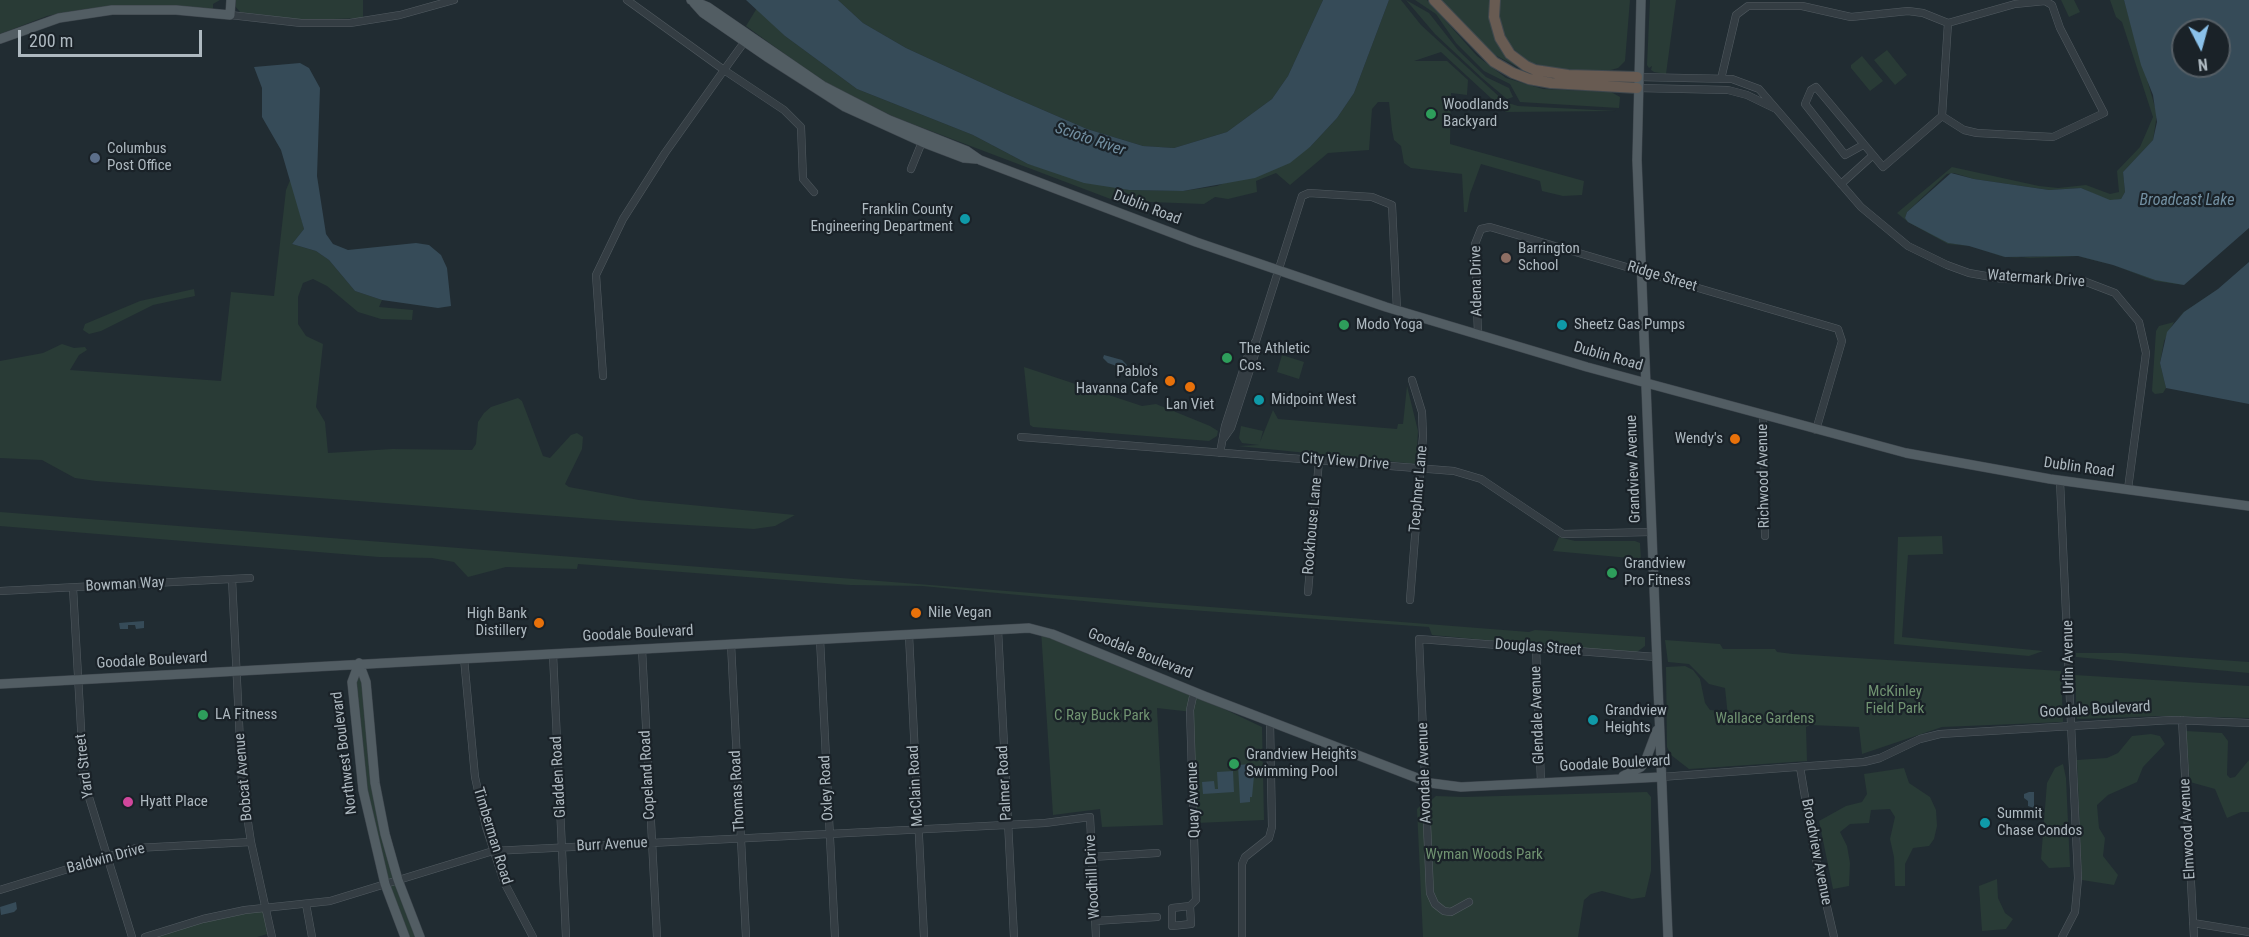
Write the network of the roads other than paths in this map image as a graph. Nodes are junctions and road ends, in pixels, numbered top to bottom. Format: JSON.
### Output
{"nodes":[{"id":1,"x":231,"y":0,"type":"edge"},
{"id":2,"x":454,"y":0,"type":"edge"},
{"id":3,"x":627,"y":0,"type":"edge"},
{"id":4,"x":1434,"y":0,"type":"edge"},
{"id":5,"x":1495,"y":0,"type":"edge"},
{"id":6,"x":1641,"y":0,"type":"edge"},
{"id":7,"x":692,"y":1,"type":"edge"},
{"id":8,"x":230,"y":15,"type":"junction"},
{"id":9,"x":1948,"y":23,"type":"junction"},
{"id":10,"x":0,"y":39,"type":"edge"},
{"id":11,"x":745,"y":41,"type":"junction"},
{"id":12,"x":724,"y":70,"type":"junction"},
{"id":13,"x":1721,"y":79,"type":"junction"},
{"id":14,"x":1637,"y":82,"type":"junction"},
{"id":15,"x":1776,"y":110,"type":"junction"},
{"id":16,"x":1942,"y":116,"type":"junction"},
{"id":17,"x":922,"y":142,"type":"junction"},
{"id":18,"x":1863,"y":145,"type":"junction"},
{"id":19,"x":1872,"y":156,"type":"junction"},
{"id":20,"x":980,"y":160,"type":"junction"},
{"id":21,"x":911,"y":170,"type":"dead end"},
{"id":22,"x":1841,"y":184,"type":"junction"},
{"id":23,"x":814,"y":192,"type":"dead end"},
{"id":24,"x":1481,"y":229,"type":"joint"},
{"id":25,"x":1278,"y":270,"type":"junction"},
{"id":26,"x":1641,"y":270,"type":"junction"},
{"id":27,"x":1397,"y":310,"type":"junction"},
{"id":28,"x":1478,"y":335,"type":"junction"},
{"id":29,"x":603,"y":376,"type":"dead end"},
{"id":30,"x":1412,"y":380,"type":"dead end"},
{"id":31,"x":1645,"y":383,"type":"junction"},
{"id":32,"x":1763,"y":415,"type":"junction"},
{"id":33,"x":1816,"y":430,"type":"junction"},
{"id":34,"x":1021,"y":437,"type":"dead end"},
{"id":35,"x":1220,"y":453,"type":"junction"},
{"id":36,"x":1319,"y":460,"type":"junction"},
{"id":37,"x":1420,"y":468,"type":"junction"},
{"id":38,"x":2060,"y":481,"type":"junction"},
{"id":39,"x":2128,"y":489,"type":"junction"},
{"id":40,"x":2249,"y":506,"type":"edge"},
{"id":41,"x":1651,"y":532,"type":"junction"},
{"id":42,"x":1765,"y":536,"type":"dead end"},
{"id":43,"x":250,"y":578,"type":"dead end"},
{"id":44,"x":232,"y":579,"type":"junction"},
{"id":45,"x":74,"y":588,"type":"junction"},
{"id":46,"x":0,"y":591,"type":"edge"},
{"id":47,"x":1308,"y":592,"type":"dead end"},
{"id":48,"x":1410,"y":600,"type":"dead end"},
{"id":49,"x":998,"y":630,"type":"junction"},
{"id":50,"x":909,"y":635,"type":"junction"},
{"id":51,"x":820,"y":639,"type":"junction"},
{"id":52,"x":1419,"y":639,"type":"joint"},
{"id":53,"x":731,"y":644,"type":"junction"},
{"id":54,"x":1536,"y":647,"type":"junction"},
{"id":55,"x":642,"y":649,"type":"junction"},
{"id":56,"x":553,"y":654,"type":"junction"},
{"id":57,"x":1656,"y":657,"type":"junction"},
{"id":58,"x":464,"y":658,"type":"junction"},
{"id":59,"x":358,"y":663,"type":"junction"},
{"id":60,"x":236,"y":671,"type":"junction"},
{"id":61,"x":78,"y":680,"type":"junction"},
{"id":62,"x":0,"y":684,"type":"edge"},
{"id":63,"x":1194,"y":692,"type":"junction"},
{"id":64,"x":2182,"y":720,"type":"junction"},
{"id":65,"x":1270,"y":722,"type":"junction"},
{"id":66,"x":2249,"y":723,"type":"edge"},
{"id":67,"x":1659,"y":725,"type":"junction"},
{"id":68,"x":2071,"y":726,"type":"junction"},
{"id":69,"x":1800,"y":767,"type":"junction"},
{"id":70,"x":1661,"y":777,"type":"junction"},
{"id":71,"x":1605,"y":780,"type":"junction"},
{"id":72,"x":1425,"y":782,"type":"junction"},
{"id":73,"x":1541,"y":783,"type":"junction"},
{"id":74,"x":1090,"y":817,"type":"joint"},
{"id":75,"x":1007,"y":825,"type":"junction"},
{"id":76,"x":919,"y":829,"type":"junction"},
{"id":77,"x":830,"y":834,"type":"junction"},
{"id":78,"x":741,"y":838,"type":"junction"},
{"id":79,"x":250,"y":842,"type":"junction"},
{"id":80,"x":652,"y":843,"type":"junction"},
{"id":81,"x":563,"y":848,"type":"junction"},
{"id":82,"x":493,"y":851,"type":"junction"},
{"id":83,"x":1157,"y":853,"type":"dead end"},
{"id":84,"x":1092,"y":856,"type":"junction"},
{"id":85,"x":107,"y":857,"type":"junction"},
{"id":86,"x":398,"y":880,"type":"junction"},
{"id":87,"x":385,"y":884,"type":"junction"},
{"id":88,"x":0,"y":890,"type":"edge"},
{"id":89,"x":1469,"y":902,"type":"dead end"},
{"id":90,"x":306,"y":904,"type":"junction"},
{"id":91,"x":1190,"y":906,"type":"dead end"},
{"id":92,"x":264,"y":908,"type":"junction"},
{"id":93,"x":1157,"y":917,"type":"dead end"},
{"id":94,"x":1095,"y":921,"type":"junction"},
{"id":95,"x":2193,"y":923,"type":"junction"},
{"id":96,"x":2249,"y":932,"type":"edge"},
{"id":97,"x":132,"y":937,"type":"edge"},
{"id":98,"x":145,"y":937,"type":"edge"},
{"id":99,"x":272,"y":937,"type":"edge"},
{"id":100,"x":312,"y":937,"type":"edge"},
{"id":101,"x":405,"y":937,"type":"edge"},
{"id":102,"x":420,"y":937,"type":"edge"},
{"id":103,"x":533,"y":937,"type":"edge"},
{"id":104,"x":566,"y":937,"type":"edge"},
{"id":105,"x":657,"y":937,"type":"edge"},
{"id":106,"x":746,"y":937,"type":"edge"},
{"id":107,"x":835,"y":937,"type":"edge"},
{"id":108,"x":924,"y":937,"type":"edge"},
{"id":109,"x":1014,"y":937,"type":"edge"},
{"id":110,"x":1096,"y":937,"type":"edge"},
{"id":111,"x":1242,"y":937,"type":"edge"},
{"id":112,"x":1668,"y":937,"type":"edge"},
{"id":113,"x":1834,"y":937,"type":"edge"},
{"id":114,"x":2062,"y":937,"type":"edge"},
{"id":115,"x":2194,"y":937,"type":"edge"}],
"edges":[{"from":1,"to":8,"type":"main road"},
{"from":2,"to":8,"type":"street"},
{"from":3,"to":12,"type":"street"},
{"from":4,"to":14,"type":"highway"},
{"from":5,"to":14,"type":"highway"},
{"from":6,"to":14,"type":"main road","name":"Grandview Avenue"},
{"from":7,"to":11,"type":"main road","name":"Dublin Road"},
{"from":7,"to":20,"type":"main road","name":"Dublin Road"},
{"from":8,"to":10,"type":"main road"},
{"from":9,"to":13,"type":"street"},
{"from":9,"to":16,"type":"street"},
{"from":9,"to":16,"type":"street"},
{"from":11,"to":12,"type":"street"},
{"from":11,"to":17,"type":"main road","name":"Dublin Road"},
{"from":12,"to":23,"type":"street"},
{"from":12,"to":29,"type":"street"},
{"from":13,"to":14,"type":"street","name":"Watermark Drive"},
{"from":13,"to":15,"type":"street","name":"Watermark Drive"},
{"from":14,"to":15,"type":"street","name":"Watermark Drive"},
{"from":14,"to":26,"type":"main road","name":"Grandview Avenue"},
{"from":15,"to":22,"type":"street","name":"Watermark Drive"},
{"from":16,"to":19,"type":"street"},
{"from":17,"to":20,"type":"main road","name":"Dublin Road"},
{"from":17,"to":21,"type":"street"},
{"from":18,"to":18,"type":"street"},
{"from":18,"to":19,"type":"street"},
{"from":19,"to":22,"type":"street"},
{"from":20,"to":25,"type":"main road","name":"Dublin Road"},
{"from":22,"to":39,"type":"street","name":"Watermark Drive"},
{"from":24,"to":26,"type":"street","name":"Ridge Street"},
{"from":24,"to":28,"type":"street","name":"Adena Drive"},
{"from":25,"to":27,"type":"main road","name":"Dublin Road"},
{"from":25,"to":27,"type":"street"},
{"from":25,"to":35,"type":"street"},
{"from":26,"to":31,"type":"main road","name":"Grandview Avenue"},
{"from":26,"to":33,"type":"street","name":"Ridge Street"},
{"from":27,"to":28,"type":"main road","name":"Dublin Road"},
{"from":28,"to":31,"type":"main road","name":"Dublin Road"},
{"from":30,"to":37,"type":"street","name":"Toephner Lane"},
{"from":31,"to":32,"type":"main road","name":"Dublin Road"},
{"from":31,"to":41,"type":"main road","name":"Grandview Avenue"},
{"from":32,"to":33,"type":"main road","name":"Dublin Road"},
{"from":32,"to":42,"type":"street","name":"Richwood Avenue"},
{"from":33,"to":38,"type":"main road","name":"Dublin Road"},
{"from":34,"to":35,"type":"street","name":"City View Drive"},
{"from":35,"to":36,"type":"street","name":"City View Drive"},
{"from":36,"to":37,"type":"street","name":"City View Drive"},
{"from":36,"to":47,"type":"street","name":"Rookhouse Lane"},
{"from":37,"to":41,"type":"street","name":"City View Drive"},
{"from":37,"to":48,"type":"street","name":"Toephner Lane"},
{"from":38,"to":39,"type":"main road","name":"Dublin Road"},
{"from":38,"to":68,"type":"street","name":"Urlin Avenue"},
{"from":39,"to":40,"type":"main road","name":"Dublin Road"},
{"from":41,"to":57,"type":"main road","name":"Grandview Avenue"},
{"from":43,"to":44,"type":"street","name":"Bowman Way"},
{"from":44,"to":45,"type":"street","name":"Bowman Way"},
{"from":44,"to":60,"type":"street","name":"Bobcat Avenue"},
{"from":45,"to":46,"type":"street","name":"Bowman Way"},
{"from":45,"to":61,"type":"street","name":"Yard Street"},
{"from":49,"to":50,"type":"main road","name":"Goodale Boulevard"},
{"from":49,"to":63,"type":"main road","name":"Goodale Boulevard"},
{"from":49,"to":75,"type":"street","name":"Palmer Road"},
{"from":50,"to":51,"type":"main road","name":"Goodale Boulevard"},
{"from":50,"to":76,"type":"street","name":"McClain Road"},
{"from":51,"to":53,"type":"main road","name":"Goodale Boulevard"},
{"from":51,"to":77,"type":"street","name":"Oxley Road"},
{"from":52,"to":54,"type":"street","name":"Douglas Street"},
{"from":52,"to":72,"type":"street","name":"Avondale Avenue"},
{"from":53,"to":55,"type":"main road","name":"Goodale Boulevard"},
{"from":53,"to":78,"type":"street","name":"Thomas Road"},
{"from":54,"to":57,"type":"street","name":"Douglas Street"},
{"from":54,"to":73,"type":"street","name":"Glendale Avenue"},
{"from":55,"to":56,"type":"main road","name":"Goodale Boulevard"},
{"from":55,"to":80,"type":"street","name":"Copeland Road"},
{"from":56,"to":58,"type":"main road","name":"Goodale Boulevard"},
{"from":56,"to":81,"type":"street","name":"Gladden Road"},
{"from":57,"to":67,"type":"main road","name":"Grandview Avenue"},
{"from":58,"to":59,"type":"main road","name":"Goodale Boulevard"},
{"from":58,"to":82,"type":"street","name":"Timberman Road"},
{"from":59,"to":60,"type":"main road","name":"Goodale Boulevard"},
{"from":59,"to":86,"type":"main road","name":"Northwest Boulevard"},
{"from":59,"to":87,"type":"main road","name":"Northwest Boulevard"},
{"from":60,"to":61,"type":"main road","name":"Goodale Boulevard"},
{"from":60,"to":79,"type":"street","name":"Bobcat Avenue"},
{"from":61,"to":62,"type":"main road","name":"Goodale Boulevard"},
{"from":61,"to":85,"type":"street","name":"Yard Street"},
{"from":63,"to":65,"type":"main road","name":"Goodale Boulevard"},
{"from":63,"to":91,"type":"street","name":"Quay Avenue"},
{"from":64,"to":66,"type":"street","name":"Goodale Boulevard"},
{"from":64,"to":68,"type":"street","name":"Goodale Boulevard"},
{"from":64,"to":95,"type":"street","name":"Elmwood Avenue"},
{"from":65,"to":72,"type":"main road","name":"Goodale Boulevard"},
{"from":65,"to":111,"type":"street"},
{"from":67,"to":70,"type":"main road","name":"Grandview Avenue"},
{"from":67,"to":71,"type":"main road"},
{"from":68,"to":69,"type":"street","name":"Goodale Boulevard"},
{"from":68,"to":114,"type":"street","name":"Urlin Avenue"},
{"from":69,"to":70,"type":"street","name":"Goodale Boulevard"},
{"from":69,"to":113,"type":"street","name":"Broadview Avenue"},
{"from":70,"to":71,"type":"main road","name":"Goodale Boulevard"},
{"from":70,"to":112,"type":"main road","name":"Grandview Avenue"},
{"from":71,"to":73,"type":"main road","name":"Goodale Boulevard"},
{"from":72,"to":73,"type":"main road","name":"Goodale Boulevard"},
{"from":72,"to":89,"type":"street","name":"Avondale Avenue"},
{"from":74,"to":75,"type":"street","name":"Burr Avenue"},
{"from":74,"to":84,"type":"street","name":"Woodhill Drive"},
{"from":75,"to":76,"type":"street","name":"Burr Avenue"},
{"from":75,"to":109,"type":"street","name":"Palmer Road"},
{"from":76,"to":77,"type":"street","name":"Burr Avenue"},
{"from":76,"to":108,"type":"street","name":"McClain Road"},
{"from":77,"to":78,"type":"street","name":"Burr Avenue"},
{"from":77,"to":107,"type":"street","name":"Oxley Road"},
{"from":78,"to":80,"type":"street","name":"Burr Avenue"},
{"from":78,"to":106,"type":"street","name":"Thomas Road"},
{"from":79,"to":85,"type":"street","name":"Baldwin Drive"},
{"from":79,"to":92,"type":"street","name":"Bobcat Avenue"},
{"from":80,"to":81,"type":"street","name":"Burr Avenue"},
{"from":80,"to":105,"type":"street","name":"Copeland Road"},
{"from":81,"to":82,"type":"street","name":"Burr Avenue"},
{"from":81,"to":104,"type":"street","name":"Gladden Road"},
{"from":82,"to":86,"type":"street","name":"Burr Avenue"},
{"from":82,"to":103,"type":"street","name":"Timberman Road"},
{"from":83,"to":84,"type":"street"},
{"from":84,"to":94,"type":"street","name":"Woodhill Drive"},
{"from":85,"to":88,"type":"street","name":"Baldwin Drive"},
{"from":85,"to":97,"type":"street","name":"Yard Street"},
{"from":86,"to":87,"type":"street","name":"Burr Avenue"},
{"from":86,"to":102,"type":"main road","name":"Northwest Boulevard"},
{"from":87,"to":90,"type":"street","name":"Burr Avenue"},
{"from":87,"to":101,"type":"main road","name":"Northwest Boulevard"},
{"from":90,"to":92,"type":"street","name":"Burr Avenue"},
{"from":90,"to":100,"type":"street"},
{"from":92,"to":98,"type":"street","name":"Burr Avenue"},
{"from":92,"to":99,"type":"street","name":"Bobcat Avenue"},
{"from":93,"to":94,"type":"street"},
{"from":94,"to":110,"type":"street","name":"Woodhill Drive"},
{"from":95,"to":96,"type":"street"},
{"from":95,"to":115,"type":"street","name":"Elmwood Avenue"}]}
